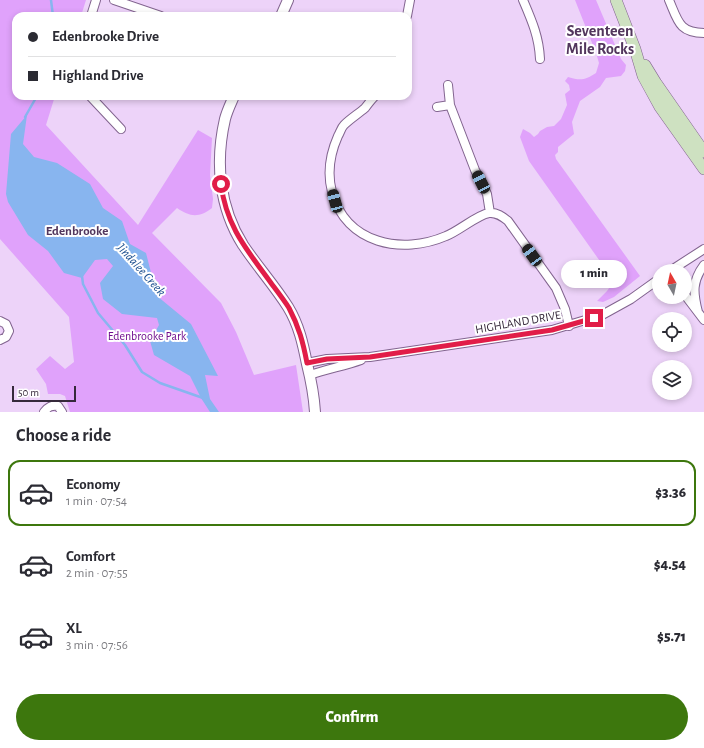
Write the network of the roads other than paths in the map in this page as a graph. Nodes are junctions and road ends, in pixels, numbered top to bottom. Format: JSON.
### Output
{"nodes":[{"id":1,"x":96,"y":0,"type":"edge"},
{"id":2,"x":114,"y":0,"type":"edge"},
{"id":3,"x":288,"y":0,"type":"edge"},
{"id":4,"x":410,"y":0,"type":"edge"},
{"id":5,"x":523,"y":0,"type":"edge"},
{"id":6,"x":616,"y":0,"type":"edge"},
{"id":7,"x":669,"y":0,"type":"edge"},
{"id":8,"x":92,"y":12,"type":"edge"},
{"id":9,"x":149,"y":12,"type":"edge"},
{"id":10,"x":283,"y":12,"type":"edge"},
{"id":11,"x":408,"y":12,"type":"edge"},
{"id":12,"x":704,"y":33,"type":"edge"},
{"id":13,"x":540,"y":59,"type":"dead end"},
{"id":14,"x":448,"y":85,"type":"dead end"},
{"id":15,"x":94,"y":100,"type":"edge"},
{"id":16,"x":232,"y":100,"type":"edge"},
{"id":17,"x":372,"y":100,"type":"edge"},
{"id":18,"x":450,"y":105,"type":"junction"},
{"id":19,"x":437,"y":107,"type":"dead end"},
{"id":20,"x":121,"y":129,"type":"dead end"},
{"id":21,"x":699,"y":146,"type":"edge"},
{"id":22,"x":704,"y":169,"type":"edge"},
{"id":23,"x":490,"y":213,"type":"junction"},
{"id":24,"x":703,"y":251,"type":"edge"},
{"id":25,"x":682,"y":264,"type":"edge"},
{"id":26,"x":704,"y":265,"type":"edge"},
{"id":27,"x":652,"y":284,"type":"edge"},
{"id":28,"x":692,"y":304,"type":"edge"},
{"id":29,"x":698,"y":312,"type":"junction"},
{"id":30,"x":704,"y":320,"type":"edge"},
{"id":31,"x":0,"y":321,"type":"edge"},
{"id":32,"x":569,"y":326,"type":"junction"},
{"id":33,"x":0,"y":340,"type":"edge"},
{"id":34,"x":370,"y":357,"type":"junction"},
{"id":35,"x":307,"y":363,"type":"junction"},
{"id":36,"x":310,"y":375,"type":"junction"},
{"id":37,"x":44,"y":412,"type":"edge"},
{"id":38,"x":62,"y":412,"type":"edge"},
{"id":39,"x":315,"y":412,"type":"edge"}],
"edges":[{"from":1,"to":8,"type":"street"},
{"from":2,"to":9,"type":"street"},
{"from":3,"to":10,"type":"street"},
{"from":4,"to":11,"type":"street"},
{"from":5,"to":13,"type":"street"},
{"from":6,"to":21,"type":"main road"},
{"from":7,"to":12,"type":"street"},
{"from":14,"to":18,"type":"street"},
{"from":15,"to":20,"type":"street"},
{"from":16,"to":35,"type":"street"},
{"from":17,"to":23,"type":"street"},
{"from":18,"to":19,"type":"street"},
{"from":18,"to":23,"type":"street"},
{"from":21,"to":22,"type":"main road"},
{"from":23,"to":32,"type":"street"},
{"from":24,"to":25,"type":"street"},
{"from":26,"to":29,"type":"street"},
{"from":27,"to":32,"type":"street","name":"HIGHLAND DRIVE"},
{"from":28,"to":29,"type":"street"},
{"from":29,"to":30,"type":"street"},
{"from":31,"to":33,"type":"street"},
{"from":32,"to":34,"type":"street","name":"HIGHLAND DRIVE"},
{"from":34,"to":35,"type":"street","name":"HIGHLAND DRIVE"},
{"from":34,"to":36,"type":"street","name":"HIGHLAND DRIVE"},
{"from":35,"to":36,"type":"street"},
{"from":36,"to":39,"type":"street"},
{"from":37,"to":38,"type":"street"}]}
